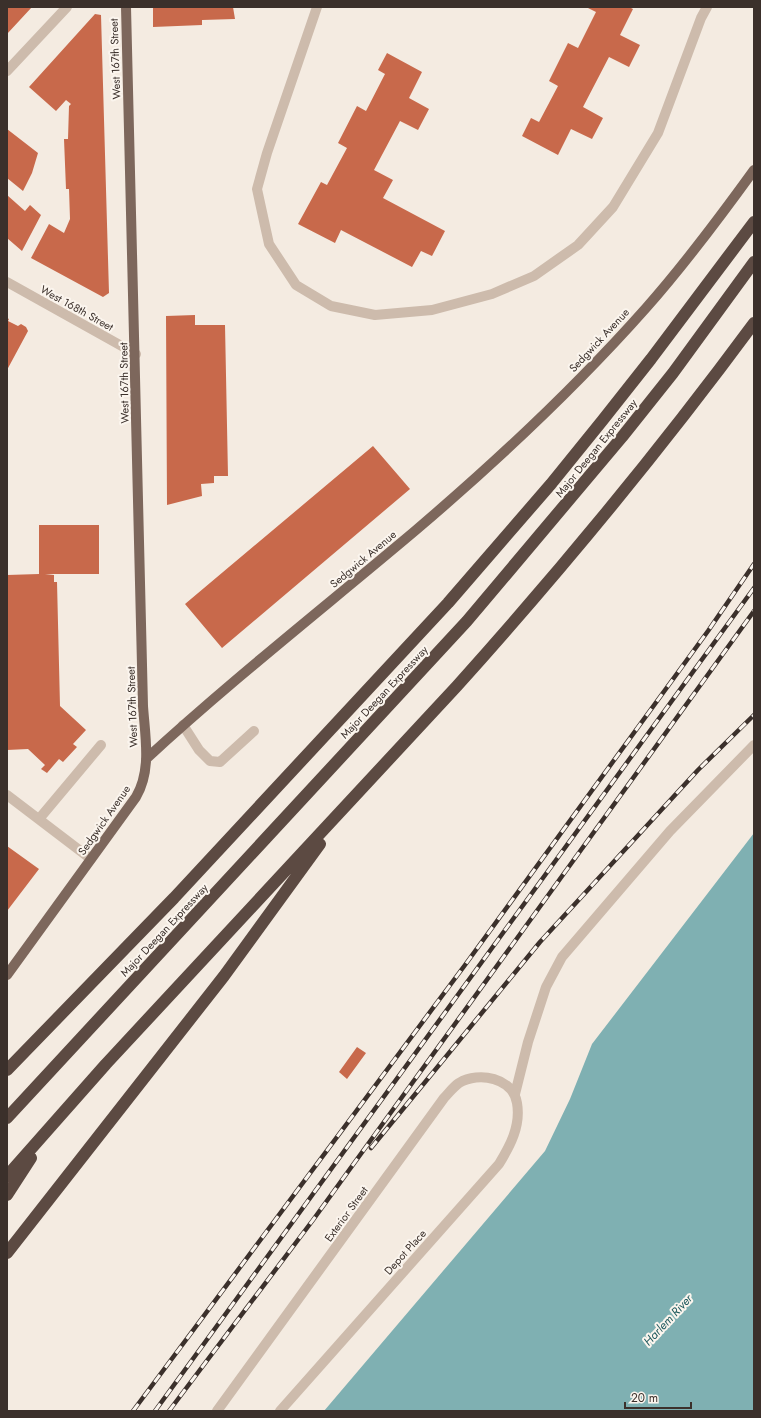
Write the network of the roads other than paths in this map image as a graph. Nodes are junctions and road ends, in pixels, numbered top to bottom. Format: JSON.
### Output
{"nodes":[{"id":1,"x":67,"y":7,"type":"edge"},
{"id":2,"x":126,"y":7,"type":"edge"},
{"id":3,"x":317,"y":7,"type":"edge"},
{"id":4,"x":707,"y":7,"type":"edge"},
{"id":5,"x":7,"y":71,"type":"edge"},
{"id":6,"x":754,"y":170,"type":"edge"},
{"id":7,"x":754,"y":222,"type":"edge"},
{"id":8,"x":754,"y":262,"type":"edge"},
{"id":9,"x":7,"y":282,"type":"edge"},
{"id":10,"x":754,"y":323,"type":"edge"},
{"id":11,"x":136,"y":354,"type":"junction"},
{"id":12,"x":183,"y":725,"type":"junction"},
{"id":13,"x":254,"y":731,"type":"dead end"},
{"id":14,"x":101,"y":745,"type":"dead end"},
{"id":15,"x":754,"y":745,"type":"edge"},
{"id":16,"x":146,"y":759,"type":"junction"},
{"id":17,"x":7,"y":795,"type":"edge"},
{"id":18,"x":350,"y":802,"type":"junction"},
{"id":19,"x":39,"y":819,"type":"junction"},
{"id":20,"x":91,"y":859,"type":"junction"},
{"id":21,"x":7,"y":975,"type":"edge"},
{"id":22,"x":7,"y":1070,"type":"edge"},
{"id":23,"x":515,"y":1094,"type":"junction"},
{"id":24,"x":7,"y":1118,"type":"edge"},
{"id":25,"x":52,"y":1126,"type":"junction"},
{"id":26,"x":7,"y":1176,"type":"edge"},
{"id":27,"x":7,"y":1195,"type":"edge"},
{"id":28,"x":7,"y":1253,"type":"edge"},
{"id":29,"x":217,"y":1411,"type":"edge"},
{"id":30,"x":280,"y":1411,"type":"edge"}],
"edges":[{"from":1,"to":5,"type":"street"},
{"from":2,"to":11,"type":"main road","name":"West 167th Street"},
{"from":3,"to":4,"type":"street"},
{"from":6,"to":12,"type":"main road","name":"Sedgwick Avenue"},
{"from":7,"to":22,"type":"highway"},
{"from":8,"to":24,"type":"highway","name":"Major Deegan Expressway"},
{"from":9,"to":11,"type":"street","name":"West 168th Street"},
{"from":10,"to":18,"type":"highway"},
{"from":11,"to":16,"type":"main road","name":"West 167th Street"},
{"from":12,"to":13,"type":"street"},
{"from":12,"to":16,"type":"main road","name":"Sedgwick Avenue"},
{"from":14,"to":19,"type":"street"},
{"from":15,"to":23,"type":"street"},
{"from":16,"to":20,"type":"main road","name":"Sedgwick Avenue"},
{"from":17,"to":19,"type":"street"},
{"from":18,"to":25,"type":"highway"},
{"from":18,"to":28,"type":"highway"},
{"from":19,"to":20,"type":"street"},
{"from":20,"to":21,"type":"main road","name":"Sedgwick Avenue"},
{"from":23,"to":29,"type":"street","name":"Exterior Street"},
{"from":23,"to":30,"type":"street","name":"Depot Place"},
{"from":25,"to":26,"type":"highway"},
{"from":25,"to":27,"type":"highway"}]}
